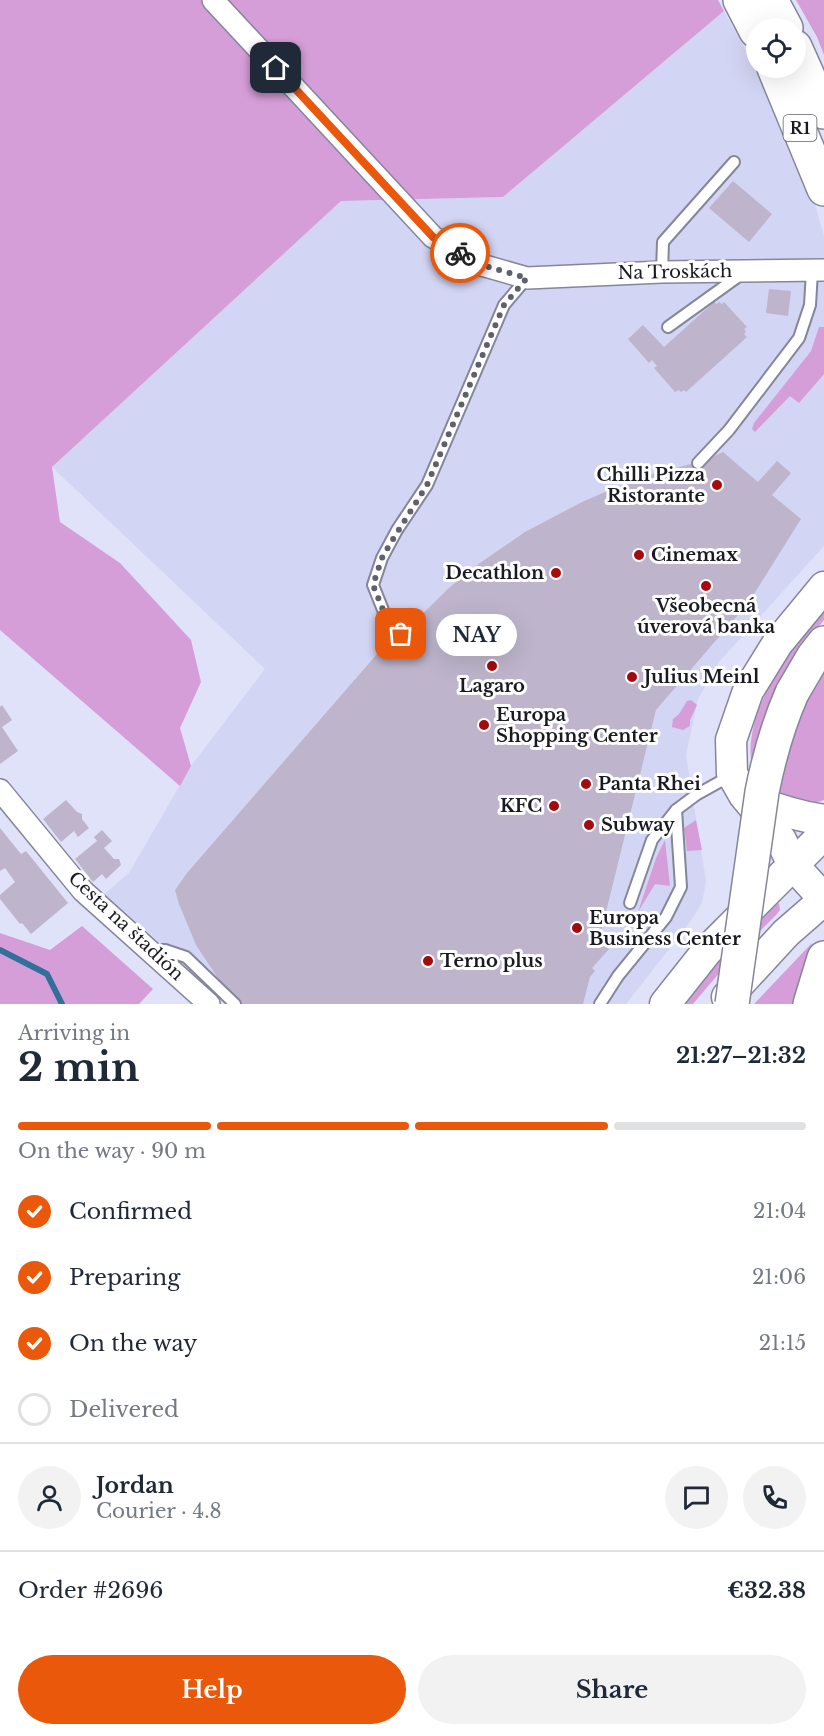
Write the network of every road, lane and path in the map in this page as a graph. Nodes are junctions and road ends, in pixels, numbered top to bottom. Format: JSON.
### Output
{"nodes":[{"id":1,"x":213,"y":0,"type":"edge"},
{"id":2,"x":740,"y":0,"type":"edge"},
{"id":3,"x":771,"y":0,"type":"edge"},
{"id":4,"x":749,"y":18,"type":"edge"},
{"id":5,"x":781,"y":18,"type":"edge"},
{"id":6,"x":806,"y":72,"type":"edge"},
{"id":7,"x":778,"y":78,"type":"edge"},
{"id":8,"x":824,"y":112,"type":"edge"},
{"id":9,"x":734,"y":162,"type":"dead end"},
{"id":10,"x":824,"y":189,"type":"edge"},
{"id":11,"x":818,"y":270,"type":"edge"},
{"id":12,"x":746,"y":271,"type":"junction"},
{"id":13,"x":662,"y":272,"type":"junction"},
{"id":14,"x":527,"y":278,"type":"junction"},
{"id":15,"x":668,"y":327,"type":"dead end"},
{"id":16,"x":698,"y":462,"type":"dead end"},
{"id":17,"x":824,"y":587,"type":"edge"},
{"id":18,"x":401,"y":634,"type":"dead end"},
{"id":19,"x":824,"y":643,"type":"edge"},
{"id":20,"x":738,"y":785,"type":"junction"},
{"id":21,"x":0,"y":790,"type":"edge"},
{"id":22,"x":676,"y":810,"type":"junction"},
{"id":23,"x":824,"y":820,"type":"edge"},
{"id":24,"x":824,"y":834,"type":"edge"},
{"id":25,"x":793,"y":864,"type":"junction"},
{"id":26,"x":824,"y":899,"type":"edge"},
{"id":27,"x":630,"y":903,"type":"dead end"},
{"id":28,"x":738,"y":920,"type":"junction"},
{"id":29,"x":149,"y":950,"type":"junction"},
{"id":30,"x":824,"y":958,"type":"edge"},
{"id":31,"x":209,"y":1004,"type":"edge"},
{"id":32,"x":235,"y":1004,"type":"edge"},
{"id":33,"x":600,"y":1004,"type":"edge"},
{"id":34,"x":665,"y":1004,"type":"edge"},
{"id":35,"x":722,"y":1004,"type":"edge"},
{"id":36,"x":732,"y":1004,"type":"edge"},
{"id":37,"x":810,"y":1004,"type":"edge"}],
"edges":[{"from":1,"to":14,"type":"street","name":"Na Troskách"},
{"from":2,"to":4,"type":"highway"},
{"from":3,"to":5,"type":"highway"},
{"from":6,"to":8,"type":"highway","number":"R1"},
{"from":7,"to":10,"type":"highway","number":"R1"},
{"from":9,"to":13,"type":"lane"},
{"from":11,"to":12,"type":"street","name":"Na Troskách"},
{"from":11,"to":16,"type":"lane"},
{"from":12,"to":13,"type":"street","name":"Na Troskách"},
{"from":12,"to":15,"type":"lane"},
{"from":13,"to":14,"type":"street","name":"Na Troskách"},
{"from":14,"to":18,"type":"lane"},
{"from":17,"to":20,"type":"street"},
{"from":19,"to":36,"type":"highway","bridge":true},
{"from":20,"to":22,"type":"lane"},
{"from":20,"to":23,"type":"street"},
{"from":20,"to":25,"type":"street"},
{"from":20,"to":28,"type":"street"},
{"from":21,"to":29,"type":"street","name":"Cesta na štadión"},
{"from":22,"to":27,"type":"lane"},
{"from":22,"to":33,"type":"lane"},
{"from":24,"to":25,"type":"street"},
{"from":25,"to":26,"type":"street"},
{"from":25,"to":28,"type":"street"},
{"from":26,"to":35,"type":"street"},
{"from":28,"to":34,"type":"street"},
{"from":29,"to":31,"type":"street","name":"Cesta na štadión"},
{"from":29,"to":32,"type":"lane"},
{"from":30,"to":37,"type":"highway"}]}
